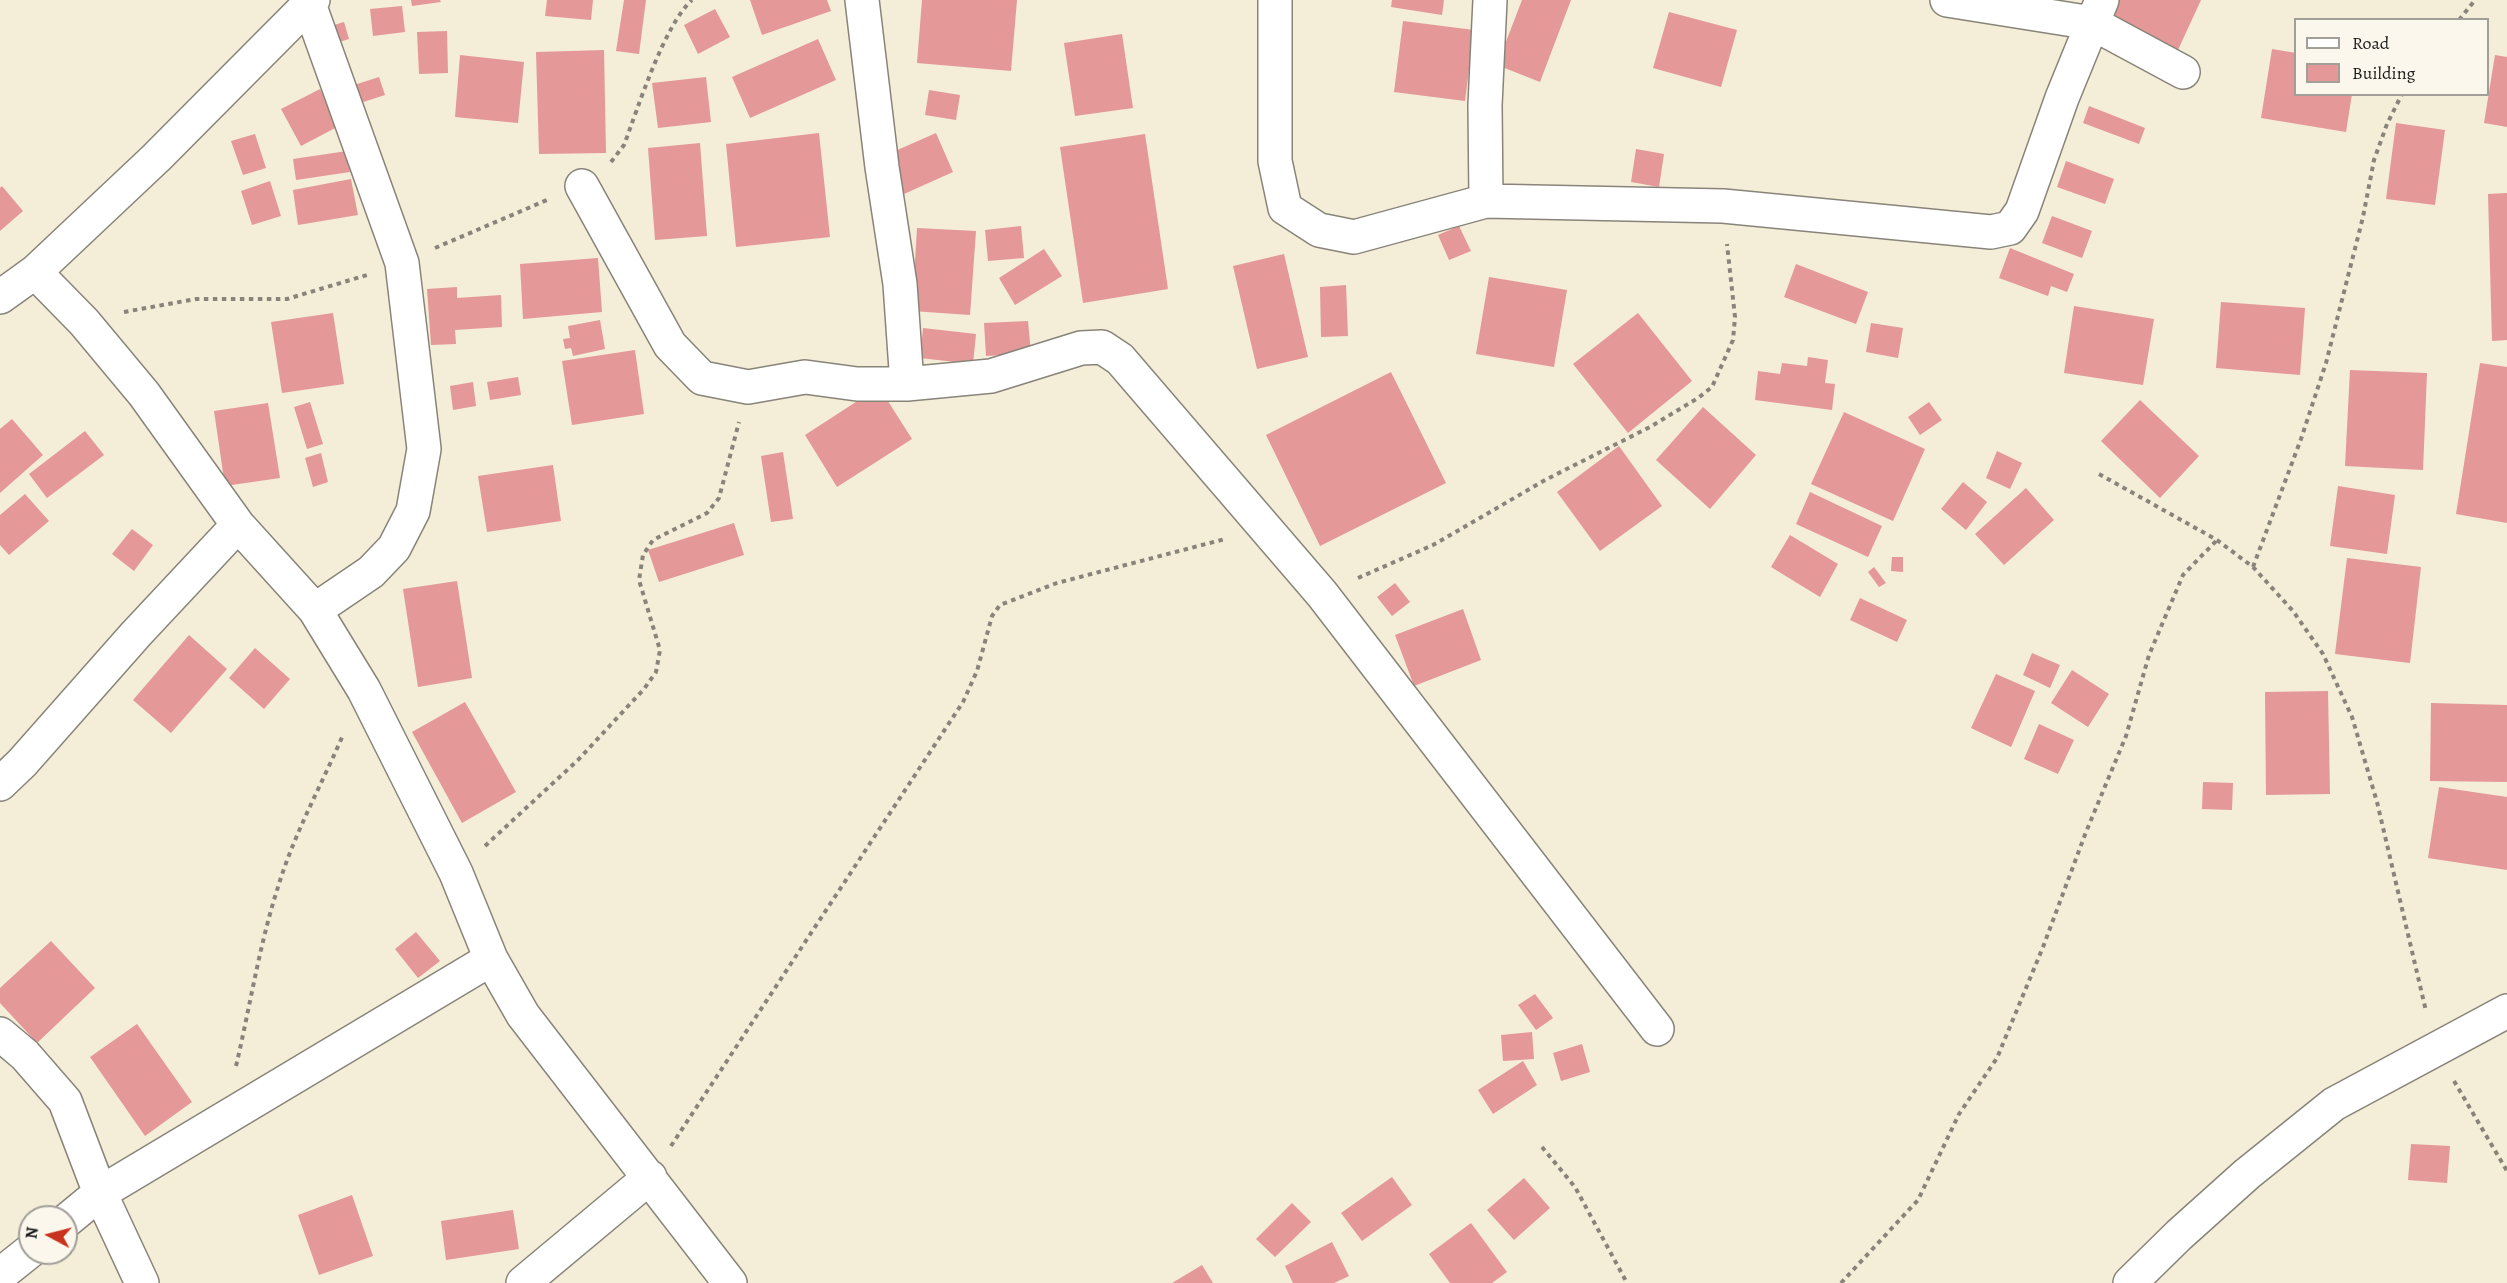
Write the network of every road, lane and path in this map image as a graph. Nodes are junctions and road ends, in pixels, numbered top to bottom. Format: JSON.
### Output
{"nodes":[{"id":1,"x":862,"y":0,"type":"edge"},
{"id":2,"x":1275,"y":0,"type":"edge"},
{"id":3,"x":1490,"y":0,"type":"edge"},
{"id":4,"x":1947,"y":0,"type":"edge"},
{"id":5,"x":2475,"y":0,"type":"edge"},
{"id":6,"x":311,"y":2,"type":"edge"},
{"id":7,"x":2097,"y":12,"type":"edge"},
{"id":8,"x":2461,"y":18,"type":"edge"},
{"id":9,"x":2183,"y":72,"type":"dead end"},
{"id":10,"x":2401,"y":96,"type":"edge"},
{"id":11,"x":582,"y":186,"type":"dead end"},
{"id":12,"x":1486,"y":201,"type":"junction"},
{"id":13,"x":1723,"y":206,"type":"junction"},
{"id":14,"x":402,"y":263,"type":"junction"},
{"id":15,"x":35,"y":272,"type":"junction"},
{"id":16,"x":0,"y":297,"type":"edge"},
{"id":17,"x":84,"y":322,"type":"junction"},
{"id":18,"x":907,"y":384,"type":"junction"},
{"id":19,"x":748,"y":387,"type":"junction"},
{"id":20,"x":2099,"y":474,"type":"dead end"},
{"id":21,"x":238,"y":525,"type":"junction"},
{"id":22,"x":1265,"y":528,"type":"junction"},
{"id":23,"x":2217,"y":540,"type":"junction"},
{"id":24,"x":2253,"y":567,"type":"junction"},
{"id":25,"x":1322,"y":594,"type":"junction"},
{"id":26,"x":315,"y":610,"type":"junction"},
{"id":27,"x":364,"y":690,"type":"junction"},
{"id":28,"x":0,"y":784,"type":"edge"},
{"id":29,"x":456,"y":873,"type":"junction"},
{"id":30,"x":491,"y":959,"type":"junction"},
{"id":31,"x":2507,"y":1011,"type":"edge"},
{"id":32,"x":1657,"y":1029,"type":"dead end"},
{"id":33,"x":0,"y":1034,"type":"edge"},
{"id":34,"x":2435,"y":1048,"type":"junction"},
{"id":35,"x":224,"y":1117,"type":"junction"},
{"id":36,"x":1542,"y":1147,"type":"dead end"},
{"id":37,"x":2507,"y":1171,"type":"edge"},
{"id":38,"x":650,"y":1177,"type":"junction"},
{"id":39,"x":100,"y":1193,"type":"junction"},
{"id":40,"x":78,"y":1211,"type":"edge"},
{"id":41,"x":18,"y":1261,"type":"edge"},
{"id":42,"x":0,"y":1275,"type":"edge"},
{"id":43,"x":142,"y":1283,"type":"edge"},
{"id":44,"x":523,"y":1283,"type":"edge"},
{"id":45,"x":730,"y":1283,"type":"edge"},
{"id":46,"x":1627,"y":1283,"type":"edge"},
{"id":47,"x":1841,"y":1283,"type":"edge"},
{"id":48,"x":2130,"y":1283,"type":"edge"}],
"edges":[{"from":1,"to":18,"type":"street"},
{"from":2,"to":12,"type":"street"},
{"from":3,"to":12,"type":"street"},
{"from":4,"to":7,"type":"street"},
{"from":5,"to":8,"type":"path"},
{"from":6,"to":14,"type":"street"},
{"from":6,"to":15,"type":"street"},
{"from":7,"to":9,"type":"street"},
{"from":7,"to":13,"type":"street"},
{"from":10,"to":24,"type":"path"},
{"from":11,"to":19,"type":"street"},
{"from":12,"to":13,"type":"street"},
{"from":13,"to":25,"type":"path"},
{"from":14,"to":17,"type":"path"},
{"from":14,"to":26,"type":"street"},
{"from":15,"to":16,"type":"street"},
{"from":15,"to":17,"type":"street"},
{"from":17,"to":21,"type":"street"},
{"from":18,"to":19,"type":"street"},
{"from":18,"to":22,"type":"street"},
{"from":19,"to":29,"type":"path"},
{"from":20,"to":23,"type":"path"},
{"from":21,"to":26,"type":"street"},
{"from":21,"to":28,"type":"street"},
{"from":22,"to":25,"type":"street"},
{"from":22,"to":38,"type":"path"},
{"from":23,"to":24,"type":"path"},
{"from":23,"to":47,"type":"path"},
{"from":24,"to":34,"type":"path"},
{"from":25,"to":32,"type":"street"},
{"from":26,"to":27,"type":"street"},
{"from":27,"to":29,"type":"street"},
{"from":27,"to":35,"type":"path"},
{"from":29,"to":30,"type":"street"},
{"from":30,"to":35,"type":"street"},
{"from":30,"to":38,"type":"street"},
{"from":31,"to":34,"type":"street"},
{"from":33,"to":39,"type":"street"},
{"from":34,"to":37,"type":"path"},
{"from":34,"to":48,"type":"street"},
{"from":35,"to":39,"type":"street"},
{"from":36,"to":46,"type":"path"},
{"from":38,"to":44,"type":"street"},
{"from":38,"to":45,"type":"street"},
{"from":39,"to":40,"type":"street"},
{"from":39,"to":43,"type":"street"},
{"from":41,"to":42,"type":"street"}]}
